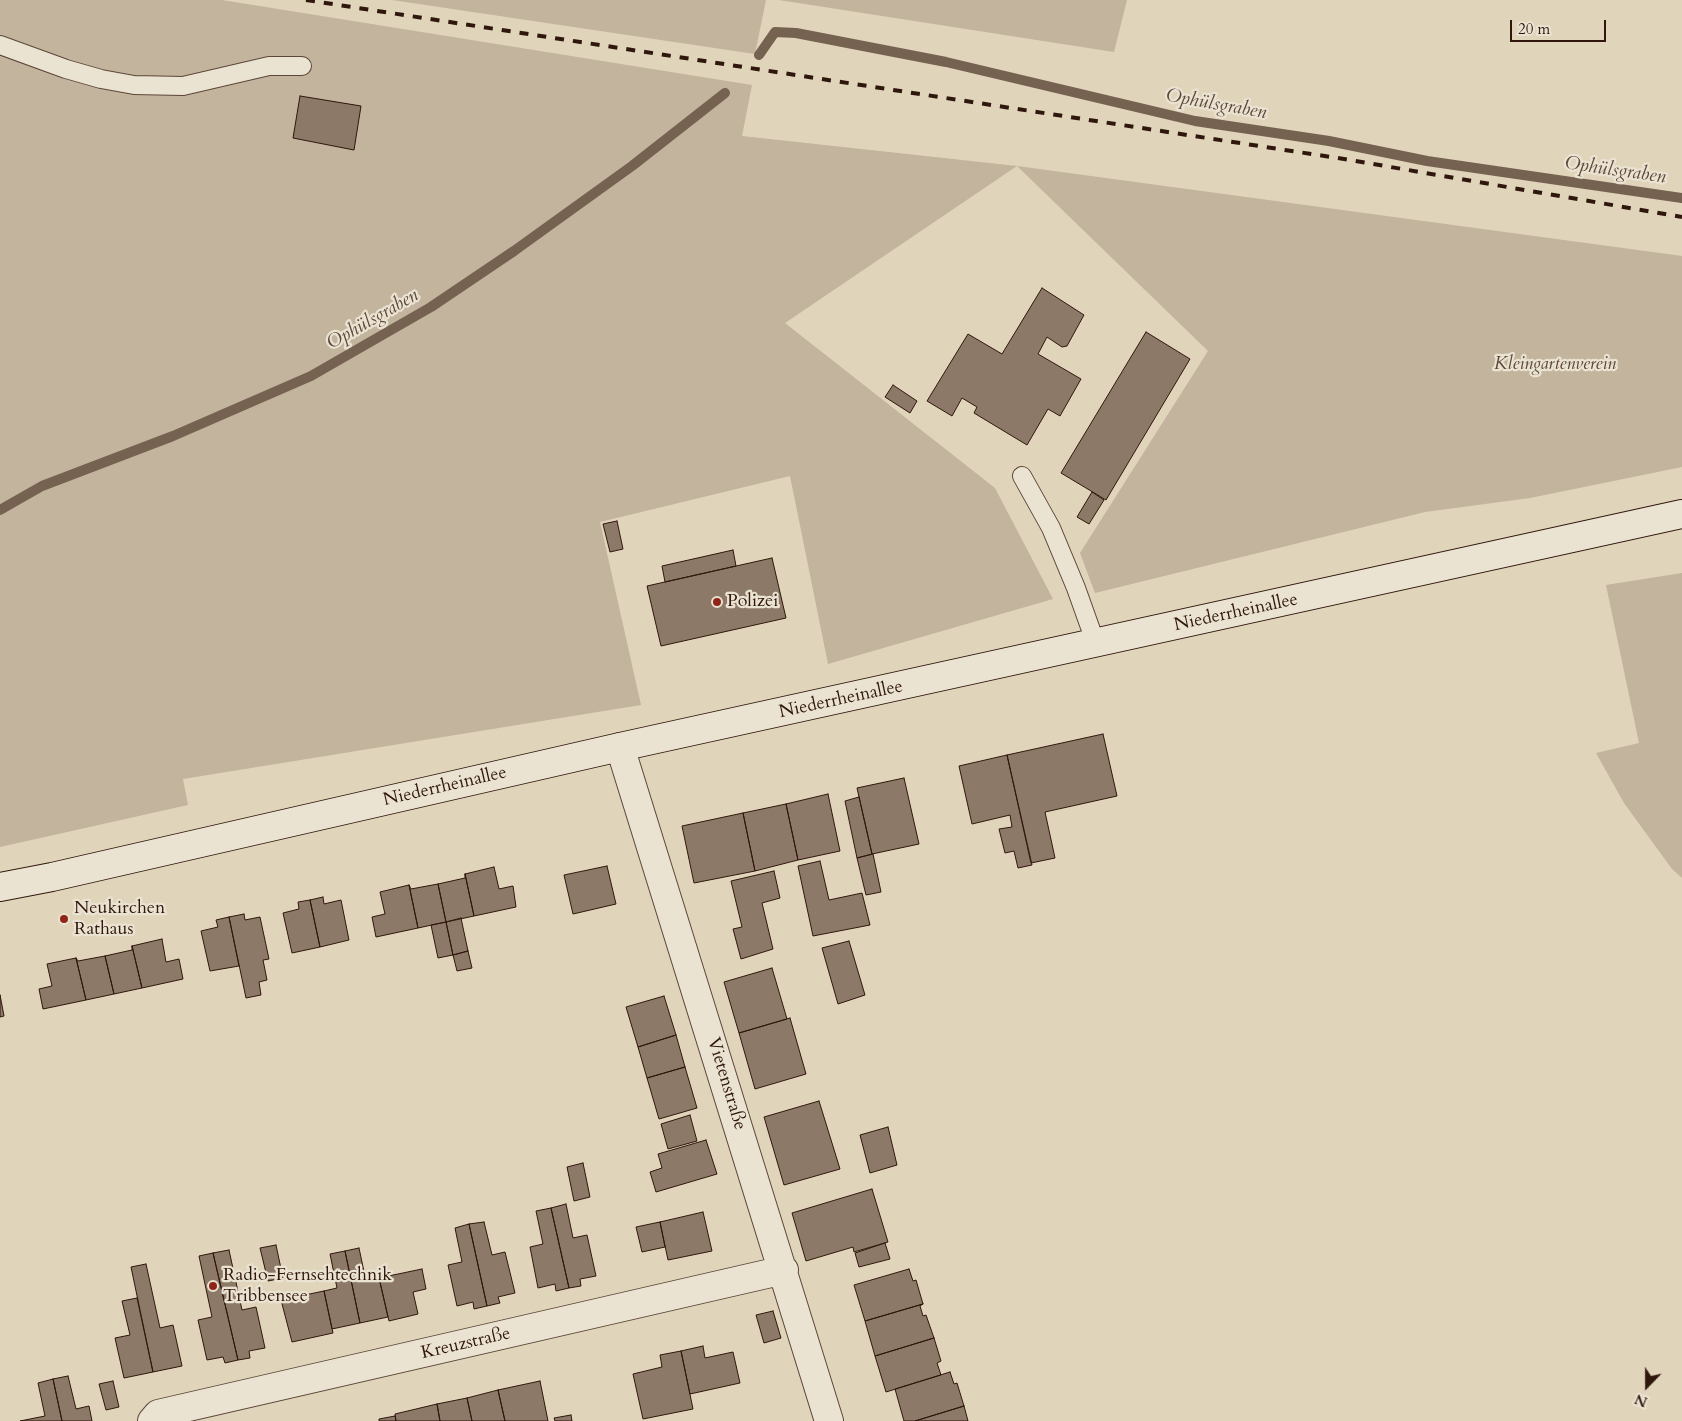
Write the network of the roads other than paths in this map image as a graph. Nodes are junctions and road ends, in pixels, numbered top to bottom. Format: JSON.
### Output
{"nodes":[{"id":1,"x":0,"y":45,"type":"edge"},
{"id":2,"x":302,"y":66,"type":"dead end"},
{"id":3,"x":1022,"y":476,"type":"dead end"},
{"id":4,"x":1682,"y":514,"type":"edge"},
{"id":5,"x":1096,"y":644,"type":"junction"},
{"id":6,"x":620,"y":748,"type":"junction"},
{"id":7,"x":0,"y":887,"type":"edge"},
{"id":8,"x":784,"y":1270,"type":"junction"},
{"id":9,"x":152,"y":1421,"type":"edge"},
{"id":10,"x":828,"y":1421,"type":"edge"}],
"edges":[{"from":1,"to":2,"type":"lane"},
{"from":3,"to":5,"type":"lane"},
{"from":4,"to":5,"type":"main road","name":"Niederrheinallee"},
{"from":5,"to":6,"type":"main road","name":"Niederrheinallee"},
{"from":6,"to":7,"type":"main road","name":"Niederrheinallee"},
{"from":6,"to":8,"type":"main road","name":"Vietenstraße"},
{"from":8,"to":9,"type":"main road","name":"Kreuzstraße"},
{"from":8,"to":10,"type":"main road","name":"Vietenstraße"}]}
